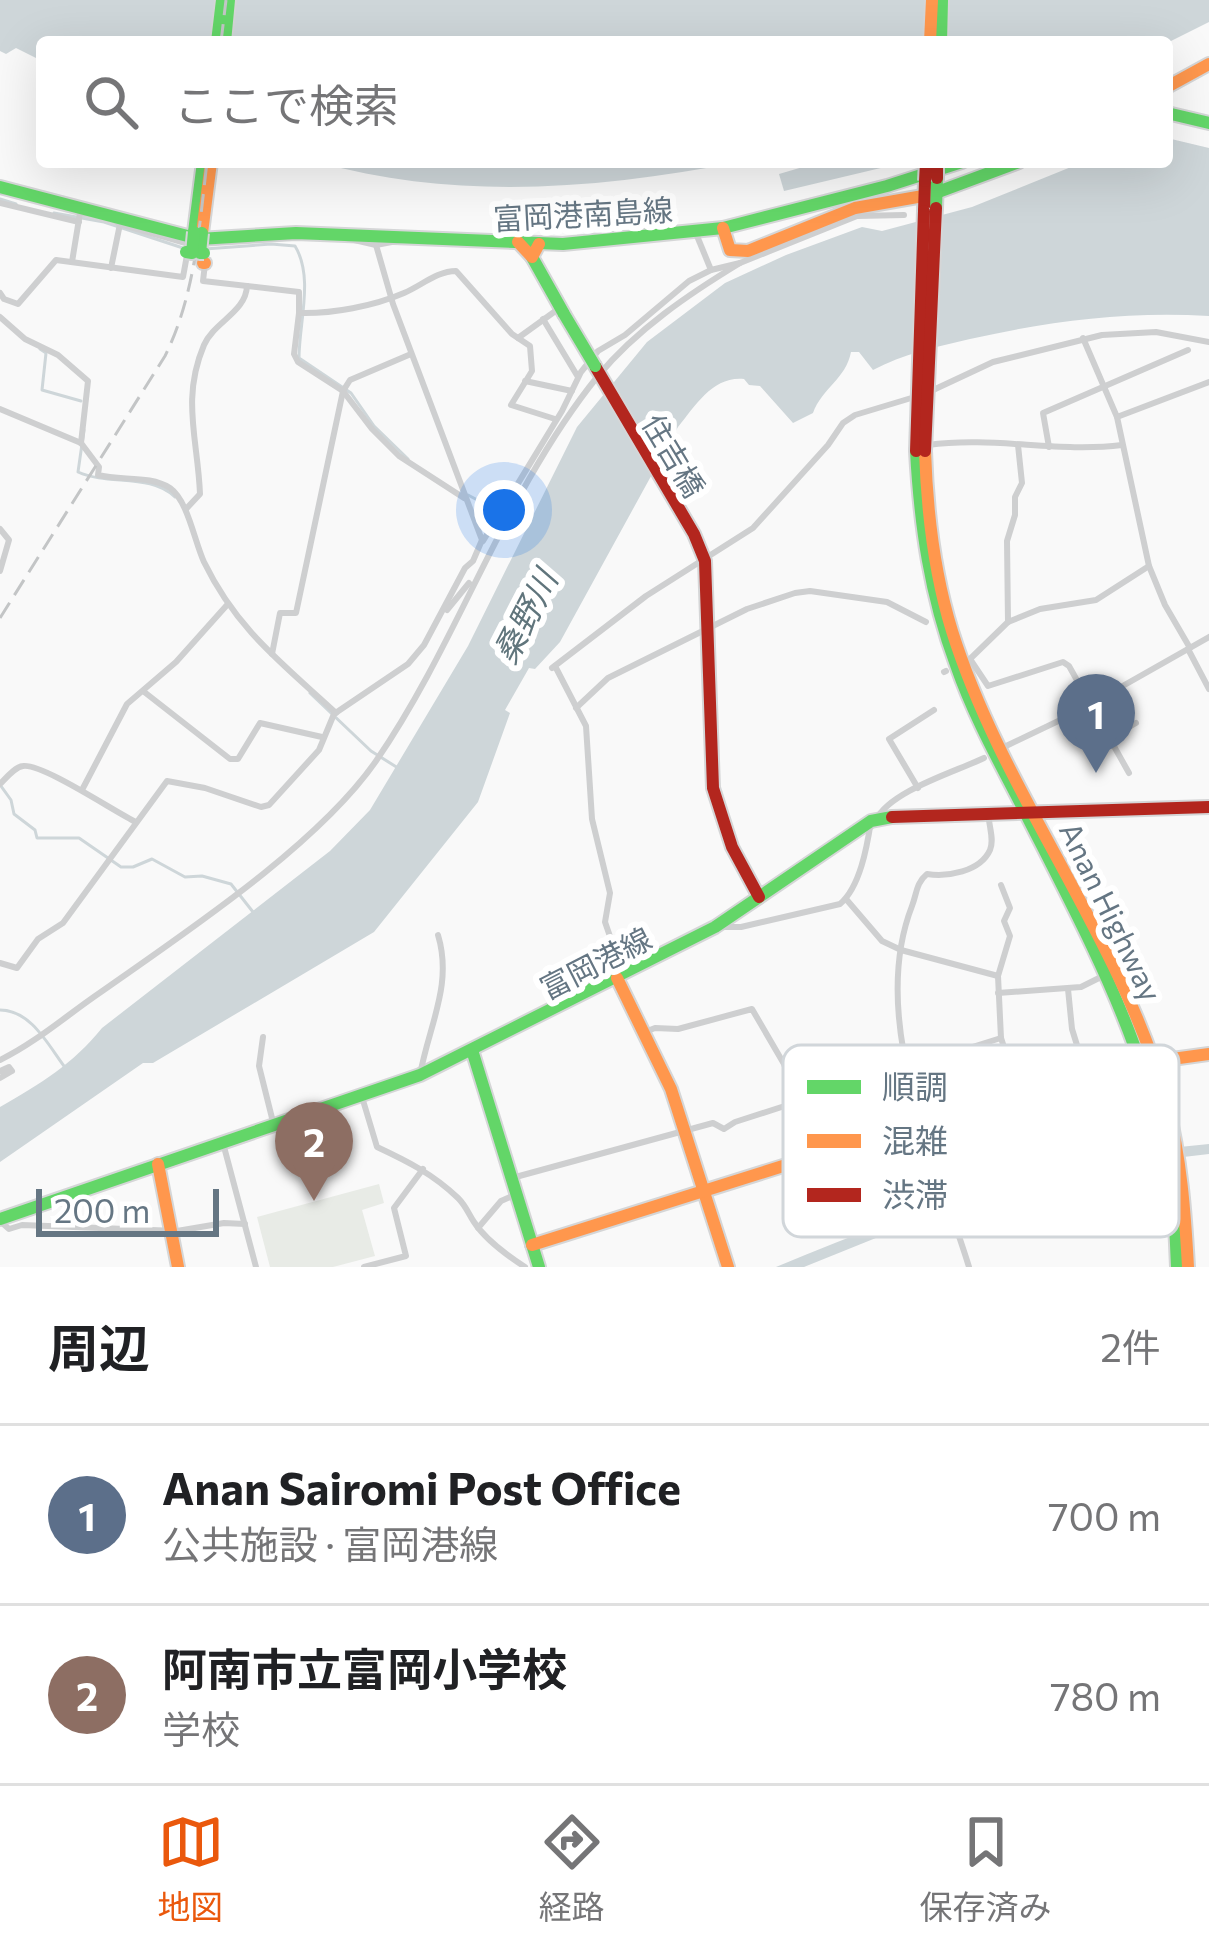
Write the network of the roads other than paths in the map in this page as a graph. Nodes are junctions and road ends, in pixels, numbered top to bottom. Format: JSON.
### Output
{"nodes":[{"id":1,"x":226,"y":0,"type":"edge"},
{"id":2,"x":932,"y":0,"type":"edge"},
{"id":3,"x":942,"y":0,"type":"edge"},
{"id":4,"x":222,"y":36,"type":"edge"},
{"id":5,"x":930,"y":36,"type":"edge"},
{"id":6,"x":941,"y":36,"type":"edge"},
{"id":7,"x":1209,"y":64,"type":"edge"},
{"id":8,"x":1173,"y":84,"type":"edge"},
{"id":9,"x":1173,"y":114,"type":"edge"},
{"id":10,"x":1209,"y":123,"type":"edge"},
{"id":11,"x":206,"y":168,"type":"edge"},
{"id":12,"x":927,"y":168,"type":"edge"},
{"id":13,"x":936,"y":168,"type":"edge"},
{"id":14,"x":943,"y":168,"type":"edge"},
{"id":15,"x":1002,"y":168,"type":"edge"},
{"id":16,"x":0,"y":190,"type":"edge"},
{"id":17,"x":930,"y":194,"type":"junction"},
{"id":18,"x":0,"y":203,"type":"edge"},
{"id":19,"x":102,"y":212,"type":"junction"},
{"id":20,"x":904,"y":215,"type":"dead end"},
{"id":21,"x":79,"y":219,"type":"junction"},
{"id":22,"x":119,"y":227,"type":"junction"},
{"id":23,"x":723,"y":228,"type":"junction"},
{"id":24,"x":695,"y":231,"type":"junction"},
{"id":25,"x":337,"y":236,"type":"junction"},
{"id":26,"x":198,"y":240,"type":"junction"},
{"id":27,"x":402,"y":240,"type":"junction"},
{"id":28,"x":518,"y":242,"type":"junction"},
{"id":29,"x":541,"y":243,"type":"junction"},
{"id":30,"x":376,"y":245,"type":"junction"},
{"id":31,"x":532,"y":257,"type":"junction"},
{"id":32,"x":72,"y":262,"type":"junction"},
{"id":33,"x":740,"y":263,"type":"junction"},
{"id":34,"x":111,"y":268,"type":"junction"},
{"id":35,"x":711,"y":270,"type":"junction"},
{"id":36,"x":247,"y":286,"type":"junction"},
{"id":37,"x":391,"y":297,"type":"junction"},
{"id":38,"x":1,"y":299,"type":"edge"},
{"id":39,"x":563,"y":310,"type":"junction"},
{"id":40,"x":302,"y":313,"type":"junction"},
{"id":41,"x":0,"y":317,"type":"edge"},
{"id":42,"x":543,"y":319,"type":"junction"},
{"id":43,"x":518,"y":338,"type":"junction"},
{"id":44,"x":1083,"y":338,"type":"junction"},
{"id":45,"x":1209,"y":342,"type":"edge"},
{"id":46,"x":1187,"y":350,"type":"dead end"},
{"id":47,"x":412,"y":353,"type":"junction"},
{"id":48,"x":599,"y":373,"type":"junction"},
{"id":49,"x":578,"y":378,"type":"junction"},
{"id":50,"x":525,"y":381,"type":"junction"},
{"id":51,"x":1209,"y":382,"type":"edge"},
{"id":52,"x":1106,"y":386,"type":"junction"},
{"id":53,"x":344,"y":388,"type":"junction"},
{"id":54,"x":572,"y":392,"type":"junction"},
{"id":55,"x":0,"y":409,"type":"edge"},
{"id":56,"x":1118,"y":417,"type":"junction"},
{"id":57,"x":555,"y":419,"type":"junction"},
{"id":58,"x":81,"y":443,"type":"junction"},
{"id":59,"x":1018,"y":445,"type":"junction"},
{"id":60,"x":1122,"y":445,"type":"junction"},
{"id":61,"x":1049,"y":447,"type":"junction"},
{"id":62,"x":916,"y":450,"type":"junction"},
{"id":63,"x":463,"y":494,"type":"junction"},
{"id":64,"x":186,"y":509,"type":"junction"},
{"id":65,"x":0,"y":529,"type":"edge"},
{"id":66,"x":482,"y":544,"type":"junction"},
{"id":67,"x":704,"y":559,"type":"junction"},
{"id":68,"x":1149,"y":566,"type":"junction"},
{"id":69,"x":0,"y":571,"type":"edge"},
{"id":70,"x":473,"y":581,"type":"junction"},
{"id":71,"x":226,"y":605,"type":"junction"},
{"id":72,"x":437,"y":621,"type":"junction"},
{"id":73,"x":926,"y":622,"type":"dead end"},
{"id":74,"x":1008,"y":622,"type":"junction"},
{"id":75,"x":710,"y":629,"type":"junction"},
{"id":76,"x":1209,"y":637,"type":"edge"},
{"id":77,"x":1189,"y":649,"type":"junction"},
{"id":78,"x":272,"y":654,"type":"junction"},
{"id":79,"x":1209,"y":688,"type":"edge"},
{"id":80,"x":143,"y":691,"type":"junction"},
{"id":81,"x":1091,"y":704,"type":"junction"},
{"id":82,"x":577,"y":708,"type":"junction"},
{"id":83,"x":934,"y":710,"type":"dead end"},
{"id":84,"x":334,"y":715,"type":"junction"},
{"id":85,"x":1136,"y":723,"type":"dead end"},
{"id":86,"x":322,"y":736,"type":"junction"},
{"id":87,"x":1110,"y":738,"type":"junction"},
{"id":88,"x":1004,"y":748,"type":"junction"},
{"id":89,"x":984,"y":758,"type":"dead end"},
{"id":90,"x":1129,"y":773,"type":"dead end"},
{"id":91,"x":0,"y":784,"type":"edge"},
{"id":92,"x":918,"y":788,"type":"junction"},
{"id":93,"x":82,"y":790,"type":"junction"},
{"id":94,"x":1209,"y":807,"type":"edge"},
{"id":95,"x":1030,"y":810,"type":"junction"},
{"id":96,"x":874,"y":820,"type":"junction"},
{"id":97,"x":989,"y":820,"type":"dead end"},
{"id":98,"x":136,"y":822,"type":"junction"},
{"id":99,"x":1001,"y":885,"type":"dead end"},
{"id":100,"x":759,"y":897,"type":"junction"},
{"id":101,"x":847,"y":899,"type":"junction"},
{"id":102,"x":715,"y":927,"type":"junction"},
{"id":103,"x":438,"y":935,"type":"dead end"},
{"id":104,"x":901,"y":950,"type":"junction"},
{"id":105,"x":0,"y":962,"type":"edge"},
{"id":106,"x":1107,"y":974,"type":"junction"},
{"id":107,"x":620,"y":976,"type":"junction"},
{"id":108,"x":998,"y":976,"type":"junction"},
{"id":109,"x":1068,"y":989,"type":"junction"},
{"id":110,"x":998,"y":994,"type":"junction"},
{"id":111,"x":645,"y":1032,"type":"junction"},
{"id":112,"x":263,"y":1037,"type":"dead end"},
{"id":113,"x":1001,"y":1037,"type":"junction"},
{"id":114,"x":903,"y":1045,"type":"edge"},
{"id":115,"x":976,"y":1045,"type":"edge"},
{"id":116,"x":1004,"y":1045,"type":"edge"},
{"id":117,"x":1077,"y":1045,"type":"edge"},
{"id":118,"x":1142,"y":1045,"type":"edge"},
{"id":119,"x":1144,"y":1045,"type":"edge"},
{"id":120,"x":472,"y":1050,"type":"junction"},
{"id":121,"x":1209,"y":1054,"type":"edge"},
{"id":122,"x":1179,"y":1057,"type":"edge"},
{"id":123,"x":0,"y":1060,"type":"edge"},
{"id":124,"x":783,"y":1062,"type":"edge"},
{"id":125,"x":420,"y":1075,"type":"junction"},
{"id":126,"x":362,"y":1097,"type":"junction"},
{"id":127,"x":783,"y":1107,"type":"edge"},
{"id":128,"x":274,"y":1126,"type":"junction"},
{"id":129,"x":685,"y":1132,"type":"junction"},
{"id":130,"x":223,"y":1144,"type":"junction"},
{"id":131,"x":158,"y":1164,"type":"junction"},
{"id":132,"x":783,"y":1167,"type":"edge"},
{"id":133,"x":423,"y":1169,"type":"junction"},
{"id":134,"x":512,"y":1178,"type":"junction"},
{"id":135,"x":703,"y":1192,"type":"junction"},
{"id":136,"x":517,"y":1194,"type":"junction"},
{"id":137,"x":1179,"y":1196,"type":"edge"},
{"id":138,"x":0,"y":1220,"type":"edge"},
{"id":139,"x":244,"y":1224,"type":"junction"},
{"id":140,"x":478,"y":1228,"type":"junction"},
{"id":141,"x":171,"y":1231,"type":"junction"},
{"id":142,"x":960,"y":1237,"type":"edge"},
{"id":143,"x":1177,"y":1237,"type":"edge"},
{"id":144,"x":532,"y":1245,"type":"junction"},
{"id":145,"x":178,"y":1267,"type":"edge"},
{"id":146,"x":256,"y":1267,"type":"edge"},
{"id":147,"x":364,"y":1267,"type":"edge"},
{"id":148,"x":525,"y":1267,"type":"edge"},
{"id":149,"x":539,"y":1267,"type":"edge"},
{"id":150,"x":728,"y":1267,"type":"edge"},
{"id":151,"x":969,"y":1267,"type":"edge"},
{"id":152,"x":1178,"y":1267,"type":"edge"},
{"id":153,"x":1188,"y":1267,"type":"edge"}],
"edges":[{"from":1,"to":4,"type":"main road"},
{"from":2,"to":5,"type":"main road"},
{"from":3,"to":6,"type":"main road"},
{"from":7,"to":8,"type":"main road"},
{"from":9,"to":10,"type":"main road"},
{"from":11,"to":26,"type":"main road"},
{"from":12,"to":17,"type":"main road","name":"Anan Highway","bridge":true},
{"from":13,"to":17,"type":"main road","name":"Anan Highway","bridge":true},
{"from":14,"to":23,"type":"main road","name":"富岡港南島線"},
{"from":15,"to":17,"type":"main road"},
{"from":16,"to":19,"type":"main road"},
{"from":17,"to":23,"type":"main road"},
{"from":17,"to":62,"type":"main road","name":"Anan Highway","bridge":true},
{"from":18,"to":21,"type":"street"},
{"from":19,"to":21,"type":"street"},
{"from":19,"to":22,"type":"street"},
{"from":19,"to":26,"type":"main road"},
{"from":20,"to":33,"type":"street"},
{"from":21,"to":32,"type":"street"},
{"from":22,"to":26,"type":"street"},
{"from":22,"to":34,"type":"street"},
{"from":23,"to":24,"type":"main road","name":"富岡港南島線"},
{"from":24,"to":29,"type":"main road","name":"富岡港南島線"},
{"from":24,"to":35,"type":"street"},
{"from":25,"to":26,"type":"main road","name":"富岡港南島線"},
{"from":25,"to":27,"type":"main road","name":"富岡港南島線"},
{"from":25,"to":30,"type":"street"},
{"from":26,"to":34,"type":"street"},
{"from":26,"to":36,"type":"street"},
{"from":27,"to":28,"type":"main road","name":"富岡港南島線"},
{"from":27,"to":30,"type":"street"},
{"from":28,"to":29,"type":"main road","name":"富岡港南島線"},
{"from":28,"to":31,"type":"main road","name":"住吉橋"},
{"from":29,"to":31,"type":"main road"},
{"from":30,"to":37,"type":"street"},
{"from":31,"to":39,"type":"main road","name":"住吉橋"},
{"from":32,"to":34,"type":"street"},
{"from":32,"to":38,"type":"street"},
{"from":33,"to":35,"type":"street"},
{"from":33,"to":48,"type":"street"},
{"from":35,"to":49,"type":"street"},
{"from":36,"to":40,"type":"street"},
{"from":36,"to":64,"type":"street"},
{"from":37,"to":40,"type":"street"},
{"from":37,"to":43,"type":"street"},
{"from":37,"to":47,"type":"street"},
{"from":39,"to":42,"type":"street"},
{"from":39,"to":48,"type":"main road","name":"住吉橋","bridge":true},
{"from":40,"to":53,"type":"street"},
{"from":41,"to":58,"type":"street"},
{"from":42,"to":43,"type":"street"},
{"from":42,"to":49,"type":"street"},
{"from":43,"to":50,"type":"street"},
{"from":44,"to":45,"type":"street"},
{"from":44,"to":52,"type":"street"},
{"from":44,"to":67,"type":"street"},
{"from":46,"to":52,"type":"street"},
{"from":47,"to":53,"type":"street"},
{"from":47,"to":63,"type":"street"},
{"from":48,"to":67,"type":"main road","name":"住吉橋"},
{"from":48,"to":70,"type":"street"},
{"from":49,"to":54,"type":"street"},
{"from":50,"to":54,"type":"street"},
{"from":50,"to":57,"type":"street"},
{"from":51,"to":56,"type":"street"},
{"from":52,"to":56,"type":"street"},
{"from":52,"to":61,"type":"street"},
{"from":53,"to":63,"type":"street"},
{"from":53,"to":78,"type":"street"},
{"from":54,"to":57,"type":"street"},
{"from":55,"to":58,"type":"street"},
{"from":56,"to":60,"type":"street"},
{"from":57,"to":66,"type":"street"},
{"from":58,"to":64,"type":"street"},
{"from":59,"to":61,"type":"street"},
{"from":59,"to":62,"type":"street"},
{"from":59,"to":74,"type":"street"},
{"from":60,"to":61,"type":"street"},
{"from":60,"to":68,"type":"street"},
{"from":62,"to":88,"type":"main road","name":"Anan Highway"},
{"from":62,"to":95,"type":"main road","name":"Anan Highway"},
{"from":63,"to":66,"type":"street"},
{"from":64,"to":71,"type":"street"},
{"from":65,"to":69,"type":"street"},
{"from":66,"to":72,"type":"street"},
{"from":67,"to":75,"type":"main road"},
{"from":67,"to":82,"type":"street"},
{"from":68,"to":74,"type":"street"},
{"from":68,"to":77,"type":"street"},
{"from":70,"to":72,"type":"street"},
{"from":70,"to":123,"type":"street"},
{"from":71,"to":78,"type":"street"},
{"from":71,"to":80,"type":"street"},
{"from":72,"to":84,"type":"street"},
{"from":73,"to":75,"type":"street"},
{"from":74,"to":81,"type":"street"},
{"from":75,"to":82,"type":"street"},
{"from":75,"to":100,"type":"main road"},
{"from":76,"to":77,"type":"street"},
{"from":77,"to":79,"type":"street"},
{"from":77,"to":81,"type":"street"},
{"from":78,"to":84,"type":"street"},
{"from":80,"to":86,"type":"street"},
{"from":80,"to":93,"type":"street"},
{"from":81,"to":87,"type":"street"},
{"from":81,"to":88,"type":"street"},
{"from":82,"to":107,"type":"street"},
{"from":83,"to":92,"type":"street"},
{"from":84,"to":86,"type":"street"},
{"from":85,"to":87,"type":"street"},
{"from":86,"to":98,"type":"street"},
{"from":87,"to":90,"type":"street"},
{"from":88,"to":95,"type":"main road","name":"Anan Highway"},
{"from":89,"to":92,"type":"street"},
{"from":91,"to":93,"type":"street"},
{"from":92,"to":96,"type":"street"},
{"from":93,"to":98,"type":"street"},
{"from":94,"to":95,"type":"main road"},
{"from":95,"to":96,"type":"main road"},
{"from":95,"to":106,"type":"main road","name":"Anan Highway"},
{"from":95,"to":119,"type":"main road","name":"Anan Highway"},
{"from":96,"to":100,"type":"main road","name":"富岡港線"},
{"from":96,"to":101,"type":"street"},
{"from":97,"to":104,"type":"street"},
{"from":98,"to":105,"type":"street"},
{"from":99,"to":108,"type":"street"},
{"from":100,"to":102,"type":"main road","name":"富岡港線"},
{"from":101,"to":102,"type":"street"},
{"from":101,"to":104,"type":"street"},
{"from":102,"to":107,"type":"main road","name":"富岡港線"},
{"from":103,"to":125,"type":"street"},
{"from":104,"to":108,"type":"street"},
{"from":104,"to":114,"type":"street"},
{"from":106,"to":109,"type":"street"},
{"from":106,"to":118,"type":"main road","name":"Anan Highway"},
{"from":107,"to":111,"type":"main road"},
{"from":107,"to":120,"type":"main road","name":"富岡港線"},
{"from":108,"to":110,"type":"street"},
{"from":109,"to":110,"type":"street"},
{"from":109,"to":117,"type":"street"},
{"from":110,"to":113,"type":"street"},
{"from":111,"to":124,"type":"street"},
{"from":111,"to":129,"type":"main road"},
{"from":112,"to":128,"type":"street"},
{"from":113,"to":115,"type":"street"},
{"from":113,"to":116,"type":"street"},
{"from":120,"to":125,"type":"main road","name":"富岡港線"},
{"from":120,"to":134,"type":"main road"},
{"from":121,"to":122,"type":"main road"},
{"from":125,"to":126,"type":"main road","name":"富岡港線"},
{"from":126,"to":128,"type":"main road","name":"富岡港線"},
{"from":126,"to":133,"type":"street"},
{"from":127,"to":129,"type":"street"},
{"from":128,"to":130,"type":"main road","name":"富岡港線"},
{"from":129,"to":134,"type":"street"},
{"from":129,"to":135,"type":"main road"},
{"from":130,"to":131,"type":"main road","name":"富岡港線"},
{"from":130,"to":139,"type":"street"},
{"from":131,"to":138,"type":"main road","name":"富岡港線"},
{"from":131,"to":141,"type":"main road"},
{"from":132,"to":135,"type":"main road"},
{"from":133,"to":140,"type":"street"},
{"from":133,"to":147,"type":"street"},
{"from":134,"to":136,"type":"main road"},
{"from":135,"to":144,"type":"main road"},
{"from":135,"to":150,"type":"main road"},
{"from":136,"to":140,"type":"street"},
{"from":136,"to":144,"type":"main road"},
{"from":137,"to":153,"type":"main road","name":"Anan Highway"},
{"from":138,"to":141,"type":"street"},
{"from":139,"to":141,"type":"street"},
{"from":139,"to":146,"type":"street"},
{"from":140,"to":148,"type":"street"},
{"from":141,"to":145,"type":"main road"},
{"from":142,"to":151,"type":"street"},
{"from":143,"to":152,"type":"main road","name":"Anan Highway"},
{"from":144,"to":149,"type":"main road"}]}
